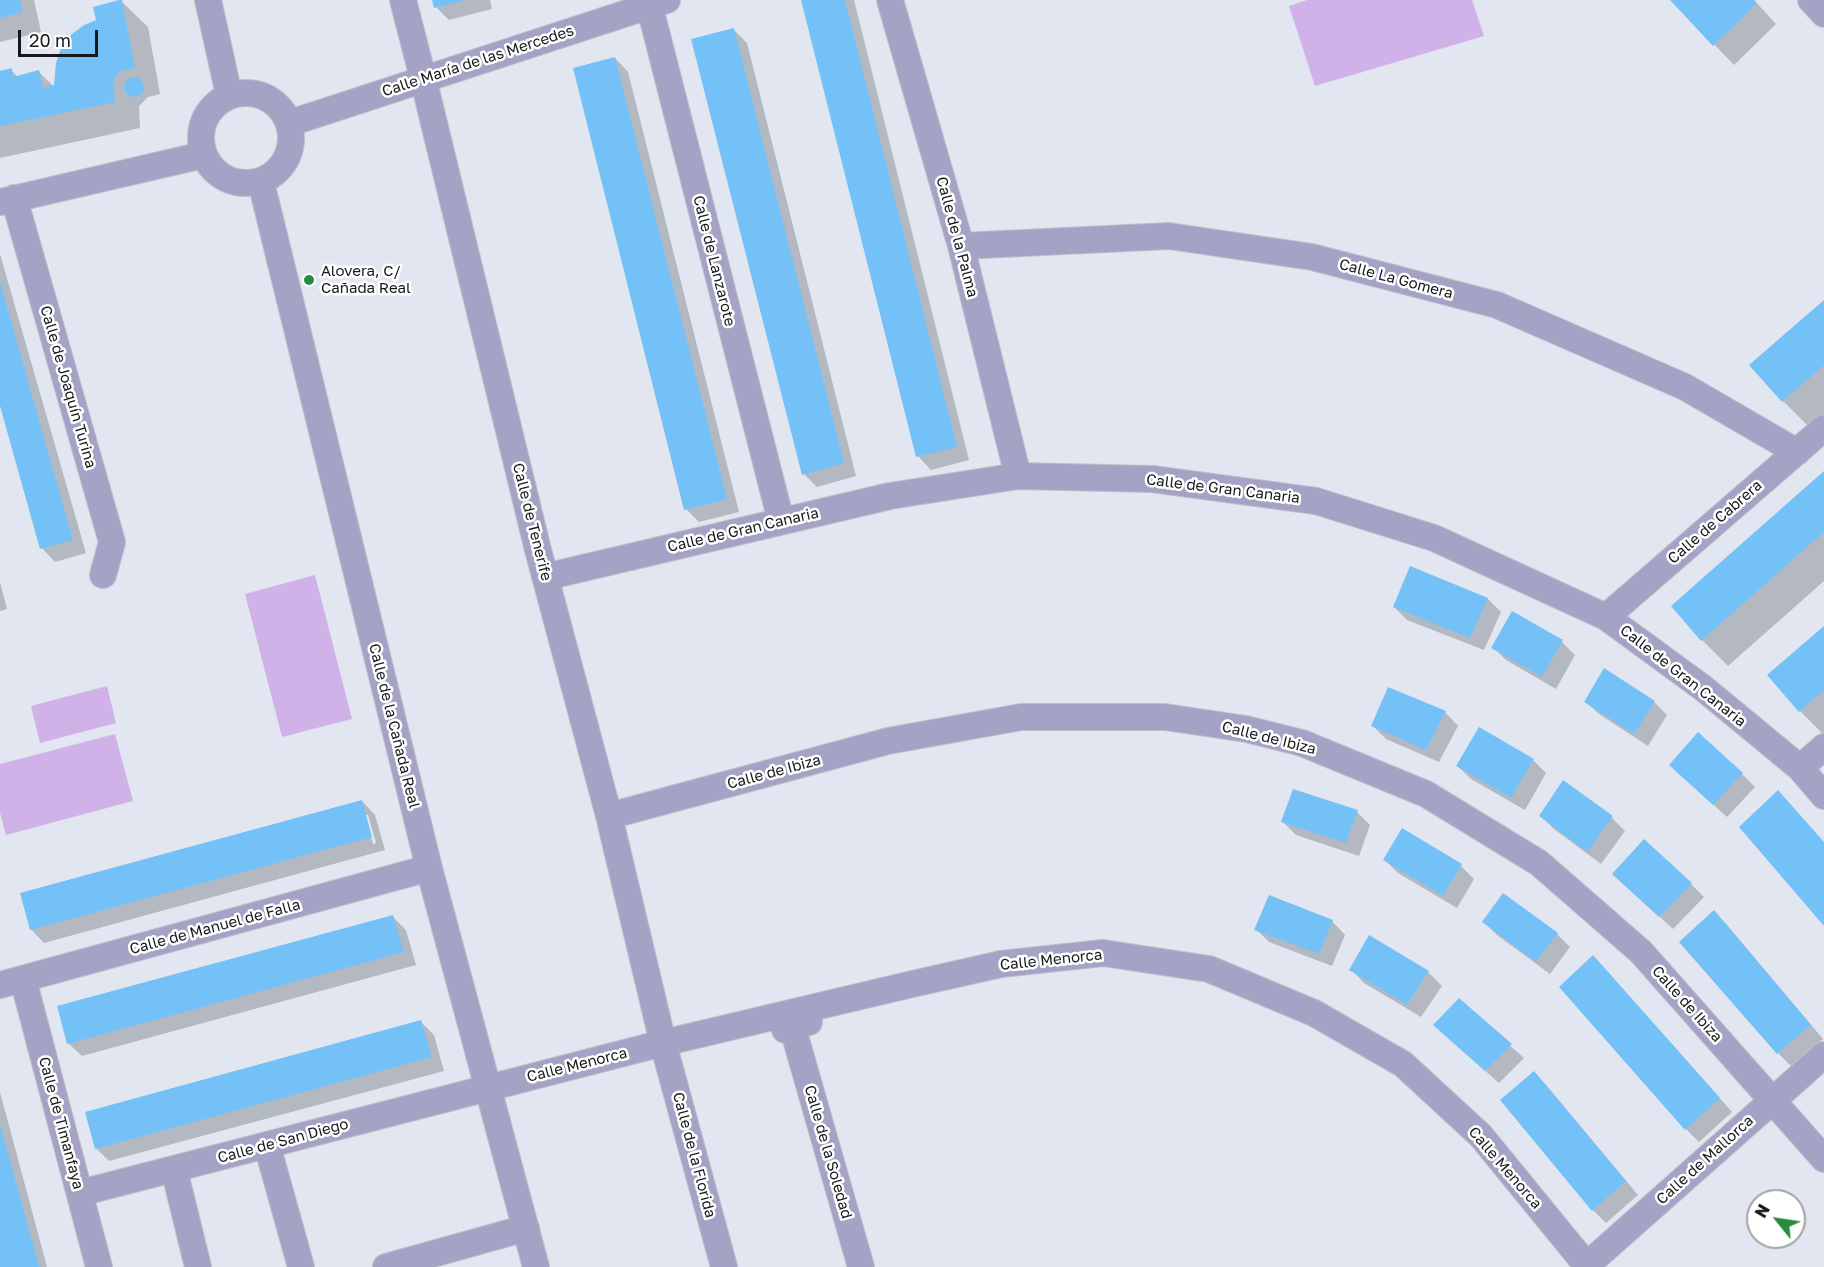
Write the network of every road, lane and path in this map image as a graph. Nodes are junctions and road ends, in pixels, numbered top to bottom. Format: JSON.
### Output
{"nodes":[{"id":1,"x":208,"y":0,"type":"edge"},
{"id":2,"x":403,"y":0,"type":"edge"},
{"id":3,"x":890,"y":0,"type":"edge"},
{"id":4,"x":1811,"y":0,"type":"edge"},
{"id":5,"x":655,"y":2,"type":"edge"},
{"id":6,"x":1824,"y":14,"type":"edge"},
{"id":7,"x":423,"y":78,"type":"junction"},
{"id":8,"x":229,"y":95,"type":"junction"},
{"id":9,"x":290,"y":123,"type":"junction"},
{"id":10,"x":203,"y":155,"type":"junction"},
{"id":11,"x":261,"y":182,"type":"junction"},
{"id":12,"x":7,"y":200,"type":"edge"},
{"id":13,"x":962,"y":246,"type":"junction"},
{"id":14,"x":1824,"y":428,"type":"edge"},
{"id":15,"x":1797,"y":452,"type":"junction"},
{"id":16,"x":1018,"y":476,"type":"junction"},
{"id":17,"x":781,"y":521,"type":"junction"},
{"id":18,"x":103,"y":575,"type":"dead end"},
{"id":19,"x":545,"y":577,"type":"junction"},
{"id":20,"x":1606,"y":617,"type":"junction"},
{"id":21,"x":1824,"y":747,"type":"edge"},
{"id":22,"x":1800,"y":768,"type":"junction"},
{"id":23,"x":1824,"y":796,"type":"edge"},
{"id":24,"x":609,"y":816,"type":"junction"},
{"id":25,"x":429,"y":868,"type":"junction"},
{"id":26,"x":11,"y":982,"type":"edge"},
{"id":27,"x":806,"y":1010,"type":"junction"},
{"id":28,"x":663,"y":1043,"type":"junction"},
{"id":29,"x":1824,"y":1054,"type":"edge"},
{"id":30,"x":487,"y":1088,"type":"junction"},
{"id":31,"x":1773,"y":1100,"type":"junction"},
{"id":32,"x":267,"y":1145,"type":"junction"},
{"id":33,"x":1824,"y":1159,"type":"edge"},
{"id":34,"x":174,"y":1169,"type":"junction"},
{"id":35,"x":80,"y":1193,"type":"junction"},
{"id":36,"x":526,"y":1228,"type":"junction"},
{"id":37,"x":1587,"y":1266,"type":"edge"},
{"id":38,"x":99,"y":1267,"type":"edge"},
{"id":39,"x":198,"y":1267,"type":"edge"},
{"id":40,"x":301,"y":1267,"type":"edge"},
{"id":41,"x":386,"y":1267,"type":"edge"},
{"id":42,"x":536,"y":1267,"type":"edge"},
{"id":43,"x":724,"y":1267,"type":"edge"},
{"id":44,"x":861,"y":1267,"type":"edge"}],
"edges":[{"from":1,"to":8,"type":"street"},
{"from":2,"to":7,"type":"street","name":"Calle de Tenerife"},
{"from":3,"to":13,"type":"street","name":"Calle de la Palma"},
{"from":4,"to":6,"type":"street"},
{"from":5,"to":7,"type":"street","name":"Calle María de las Mercedes"},
{"from":5,"to":17,"type":"street","name":"Calle de Lanzarote"},
{"from":7,"to":9,"type":"street","name":"Calle María de las Mercedes"},
{"from":7,"to":19,"type":"street","name":"Calle de Tenerife"},
{"from":8,"to":9,"type":"street"},
{"from":8,"to":10,"type":"street"},
{"from":9,"to":11,"type":"street"},
{"from":10,"to":11,"type":"street"},
{"from":10,"to":12,"type":"street"},
{"from":11,"to":25,"type":"street","name":"Calle de la Cañada Real"},
{"from":12,"to":18,"type":"street","name":"Calle de Joaquín Turina"},
{"from":13,"to":15,"type":"street","name":"Calle La Gomera"},
{"from":13,"to":16,"type":"street","name":"Calle de la Palma"},
{"from":14,"to":15,"type":"street","name":"Calle de Cabrera"},
{"from":15,"to":20,"type":"street","name":"Calle de Cabrera"},
{"from":16,"to":17,"type":"street","name":"Calle de Gran Canaria"},
{"from":16,"to":20,"type":"street","name":"Calle de Gran Canaria"},
{"from":17,"to":19,"type":"street","name":"Calle de Gran Canaria"},
{"from":19,"to":24,"type":"street","name":"Calle de Tenerife"},
{"from":20,"to":22,"type":"street","name":"Calle de Gran Canaria"},
{"from":21,"to":22,"type":"street"},
{"from":22,"to":23,"type":"street","name":"Calle de Gran Canaria"},
{"from":24,"to":28,"type":"street","name":"Calle de Tenerife"},
{"from":24,"to":31,"type":"street","name":"Calle de Ibiza"},
{"from":25,"to":26,"type":"street","name":"Calle de Manuel de Falla"},
{"from":25,"to":30,"type":"street","name":"Calle de la Cañada Real"},
{"from":26,"to":35,"type":"street","name":"Calle de Timanfaya"},
{"from":27,"to":28,"type":"street","name":"Calle Menorca"},
{"from":27,"to":37,"type":"street","name":"Calle Menorca"},
{"from":27,"to":44,"type":"street","name":"Calle de la Soledad"},
{"from":28,"to":30,"type":"street","name":"Calle Menorca"},
{"from":28,"to":43,"type":"street","name":"Calle de la Florida"},
{"from":29,"to":31,"type":"street","name":"Calle de Mallorca"},
{"from":30,"to":32,"type":"street","name":"Calle de San Diego"},
{"from":30,"to":36,"type":"street","name":"Calle de la Cañada Real"},
{"from":31,"to":33,"type":"street","name":"Calle de Ibiza"},
{"from":31,"to":37,"type":"street","name":"Calle de Mallorca"},
{"from":32,"to":34,"type":"street","name":"Calle de San Diego"},
{"from":32,"to":40,"type":"street"},
{"from":34,"to":35,"type":"street","name":"Calle de San Diego"},
{"from":34,"to":39,"type":"street"},
{"from":35,"to":38,"type":"street","name":"Calle de Timanfaya"},
{"from":36,"to":41,"type":"street"},
{"from":36,"to":42,"type":"street","name":"Calle de la Cañada Real"}]}
